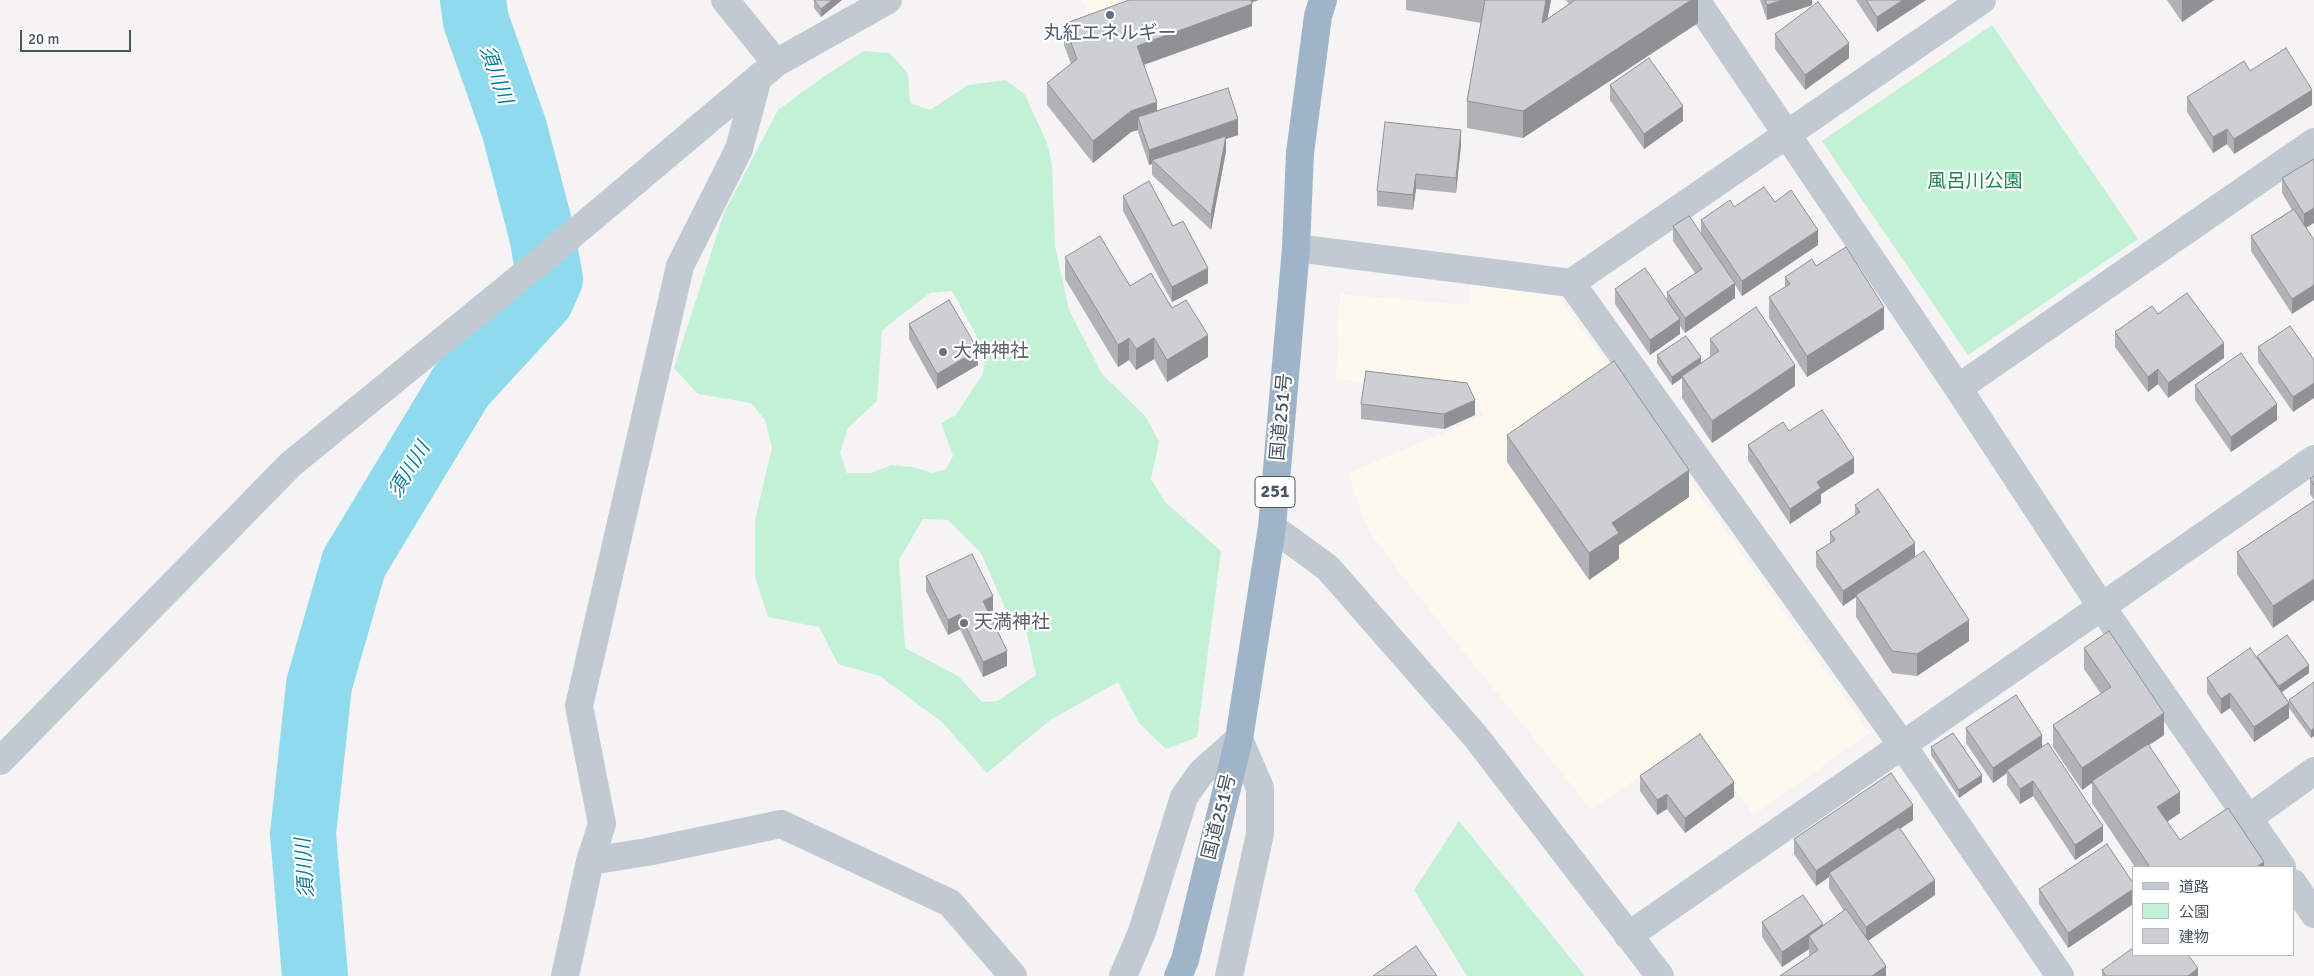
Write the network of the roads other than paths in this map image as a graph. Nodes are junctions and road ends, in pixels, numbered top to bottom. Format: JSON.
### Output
{"nodes":[{"id":1,"x":725,"y":0,"type":"edge"},
{"id":2,"x":888,"y":0,"type":"edge"},
{"id":3,"x":1323,"y":0,"type":"edge"},
{"id":4,"x":1696,"y":0,"type":"edge"},
{"id":5,"x":1982,"y":0,"type":"edge"},
{"id":6,"x":767,"y":70,"type":"junction"},
{"id":7,"x":1787,"y":134,"type":"junction"},
{"id":8,"x":2314,"y":142,"type":"edge"},
{"id":9,"x":1296,"y":248,"type":"junction"},
{"id":10,"x":1571,"y":283,"type":"junction"},
{"id":11,"x":1958,"y":388,"type":"junction"},
{"id":12,"x":2314,"y":459,"type":"edge"},
{"id":13,"x":1272,"y":527,"type":"junction"},
{"id":14,"x":2101,"y":606,"type":"junction"},
{"id":15,"x":1239,"y":739,"type":"junction"},
{"id":16,"x":1903,"y":746,"type":"junction"},
{"id":17,"x":0,"y":761,"type":"edge"},
{"id":18,"x":2314,"y":771,"type":"edge"},
{"id":19,"x":2249,"y":818,"type":"junction"},
{"id":20,"x":590,"y":861,"type":"junction"},
{"id":21,"x":2281,"y":866,"type":"edge"},
{"id":22,"x":2294,"y":884,"type":"edge"},
{"id":23,"x":2314,"y":914,"type":"edge"},
{"id":24,"x":1628,"y":936,"type":"junction"},
{"id":25,"x":565,"y":976,"type":"edge"},
{"id":26,"x":1013,"y":976,"type":"edge"},
{"id":27,"x":1123,"y":976,"type":"edge"},
{"id":28,"x":1178,"y":976,"type":"edge"},
{"id":29,"x":1229,"y":976,"type":"edge"},
{"id":30,"x":1660,"y":976,"type":"edge"},
{"id":31,"x":2060,"y":976,"type":"edge"}],
"edges":[{"from":1,"to":6,"type":"street"},
{"from":2,"to":6,"type":"street"},
{"from":3,"to":9,"type":"highway","name":"国道251号","number":"251"},
{"from":4,"to":7,"type":"street"},
{"from":5,"to":7,"type":"street"},
{"from":6,"to":17,"type":"street"},
{"from":6,"to":20,"type":"street"},
{"from":7,"to":10,"type":"street"},
{"from":7,"to":11,"type":"street"},
{"from":8,"to":11,"type":"street"},
{"from":9,"to":10,"type":"street"},
{"from":9,"to":13,"type":"highway","name":"国道251号","number":"251"},
{"from":10,"to":16,"type":"street"},
{"from":11,"to":14,"type":"street"},
{"from":12,"to":14,"type":"street"},
{"from":13,"to":15,"type":"highway","name":"国道251号","number":"251"},
{"from":13,"to":24,"type":"street"},
{"from":14,"to":16,"type":"street"},
{"from":14,"to":19,"type":"street"},
{"from":15,"to":27,"type":"street"},
{"from":15,"to":28,"type":"highway","name":"国道251号","number":"251"},
{"from":15,"to":29,"type":"street"},
{"from":16,"to":24,"type":"street"},
{"from":16,"to":31,"type":"street"},
{"from":18,"to":19,"type":"street"},
{"from":19,"to":21,"type":"street"},
{"from":20,"to":25,"type":"street"},
{"from":20,"to":26,"type":"street"},
{"from":22,"to":23,"type":"street"},
{"from":24,"to":30,"type":"street"}]}
